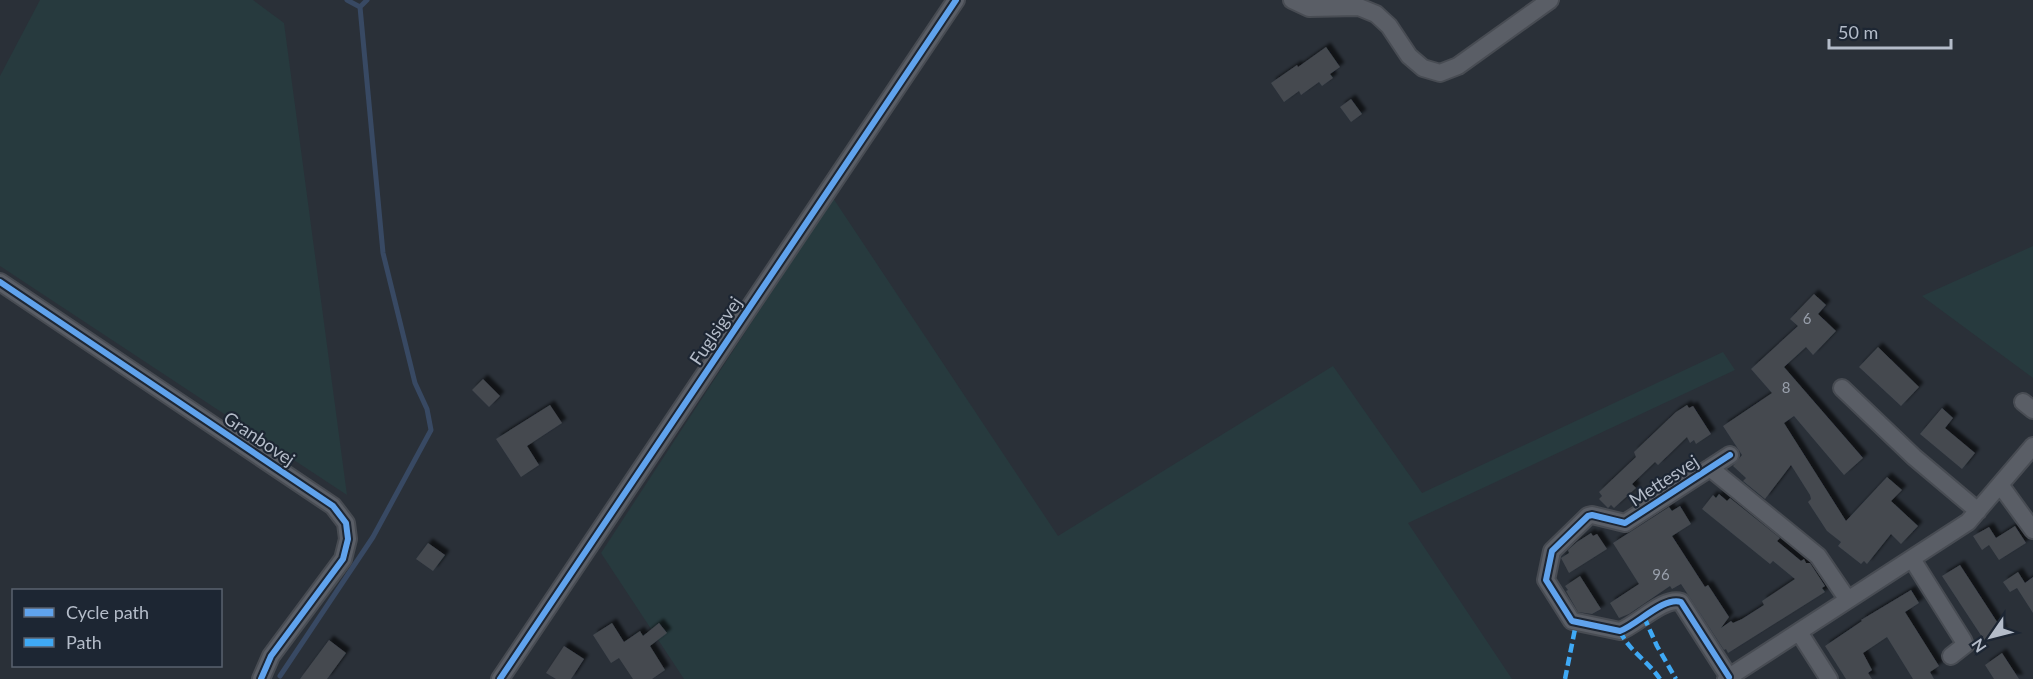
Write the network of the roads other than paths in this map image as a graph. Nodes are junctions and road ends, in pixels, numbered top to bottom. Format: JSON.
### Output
{"nodes":[{"id":1,"x":956,"y":0,"type":"edge"},
{"id":2,"x":1292,"y":0,"type":"edge"},
{"id":3,"x":1550,"y":0,"type":"edge"},
{"id":4,"x":0,"y":282,"type":"edge"},
{"id":5,"x":1842,"y":388,"type":"dead end"},
{"id":6,"x":2033,"y":446,"type":"edge"},
{"id":7,"x":1730,"y":455,"type":"dead end"},
{"id":8,"x":1710,"y":468,"type":"junction"},
{"id":9,"x":2001,"y":486,"type":"junction"},
{"id":10,"x":1978,"y":511,"type":"junction"},
{"id":11,"x":2033,"y":530,"type":"edge"},
{"id":12,"x":1912,"y":559,"type":"junction"},
{"id":13,"x":1848,"y":600,"type":"junction"},
{"id":14,"x":1799,"y":632,"type":"junction"},
{"id":15,"x":1951,"y":656,"type":"dead end"},
{"id":16,"x":1727,"y":678,"type":"edge"},
{"id":17,"x":261,"y":679,"type":"edge"},
{"id":18,"x":500,"y":679,"type":"edge"},
{"id":19,"x":1829,"y":679,"type":"edge"}],
"edges":[{"from":1,"to":18,"type":"street","name":"Fuglsigvej"},
{"from":2,"to":3,"type":"street"},
{"from":4,"to":17,"type":"street","name":"Granbovej"},
{"from":5,"to":10,"type":"street"},
{"from":6,"to":9,"type":"street","name":"Mettesvej"},
{"from":7,"to":8,"type":"street","name":"Mettesvej"},
{"from":8,"to":13,"type":"street","name":"Mettesvej"},
{"from":8,"to":16,"type":"street","name":"Mettesvej"},
{"from":9,"to":10,"type":"street","name":"Mettesvej"},
{"from":9,"to":11,"type":"street"},
{"from":10,"to":12,"type":"street","name":"Mettesvej"},
{"from":12,"to":13,"type":"street","name":"Mettesvej"},
{"from":12,"to":15,"type":"street"},
{"from":13,"to":14,"type":"street","name":"Mettesvej"},
{"from":14,"to":16,"type":"street","name":"Mettesvej"},
{"from":14,"to":19,"type":"street"}]}
